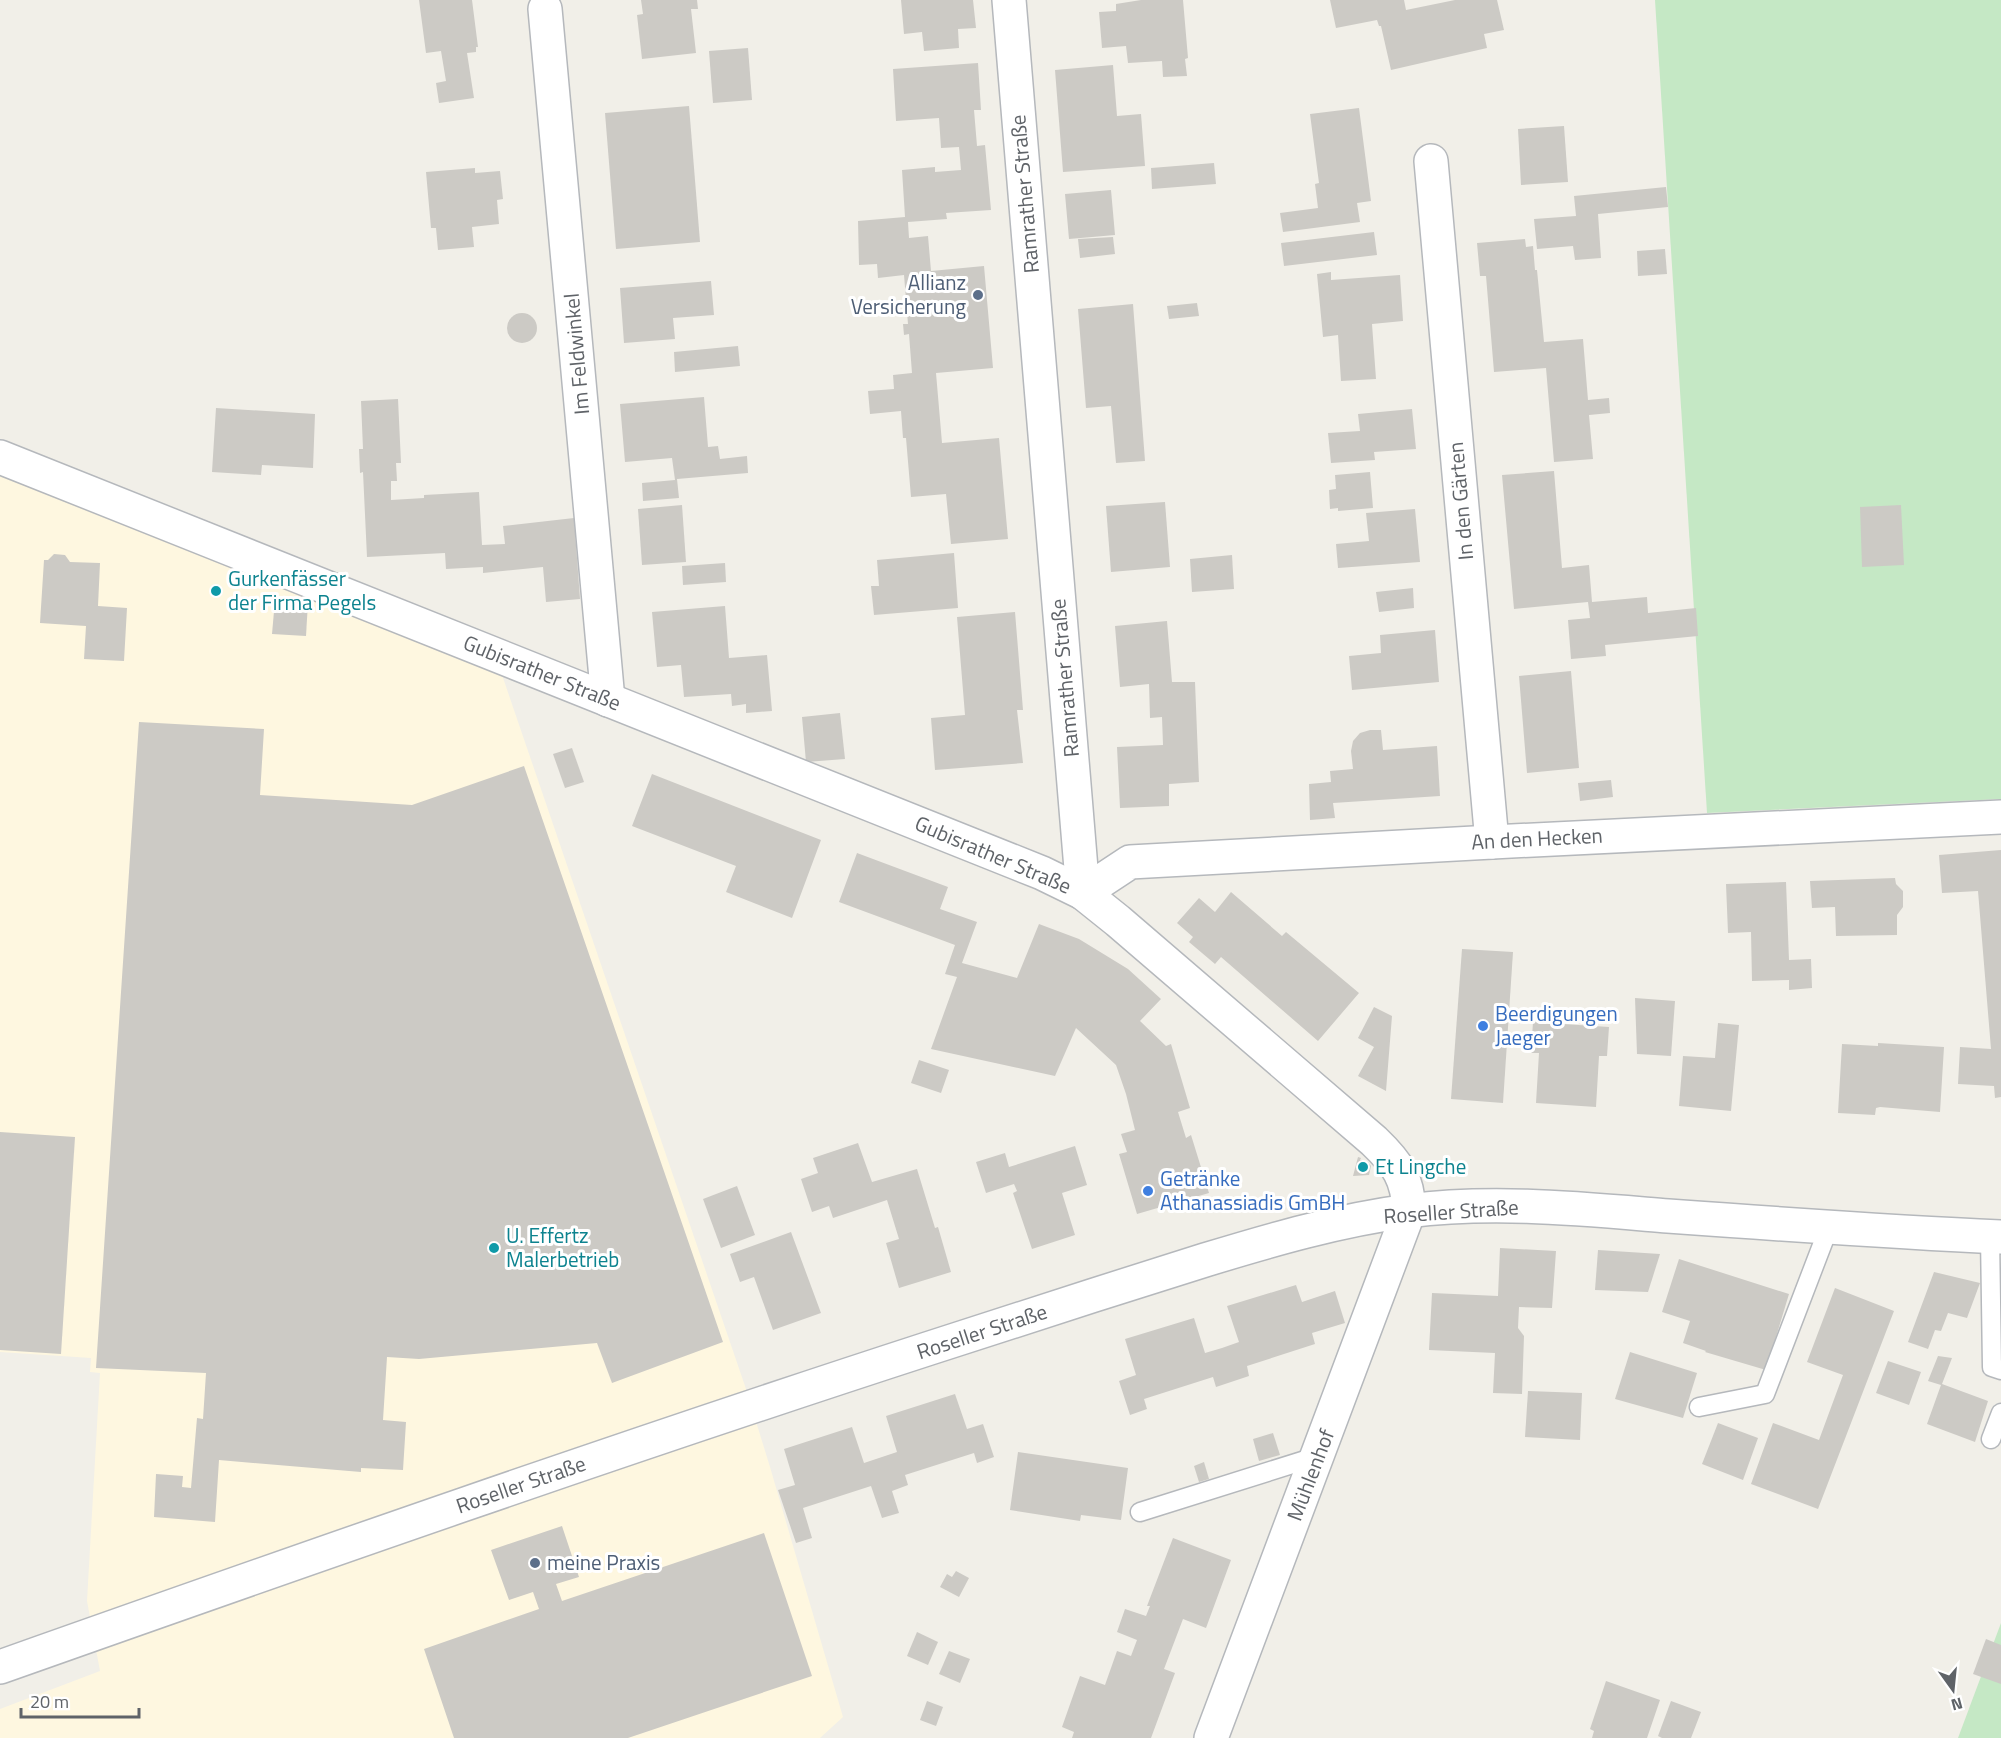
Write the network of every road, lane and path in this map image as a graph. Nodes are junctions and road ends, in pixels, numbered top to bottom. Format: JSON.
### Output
{"nodes":[{"id":1,"x":1009,"y":0,"type":"edge"},
{"id":2,"x":545,"y":9,"type":"dead end"},
{"id":3,"x":1431,"y":161,"type":"dead end"},
{"id":4,"x":0,"y":457,"type":"edge"},
{"id":5,"x":609,"y":700,"type":"junction"},
{"id":6,"x":2001,"y":817,"type":"edge"},
{"id":7,"x":1492,"y":842,"type":"junction"},
{"id":8,"x":1083,"y":893,"type":"junction"},
{"id":9,"x":1409,"y":1211,"type":"junction"},
{"id":10,"x":1829,"y":1227,"type":"junction"},
{"id":11,"x":1995,"y":1236,"type":"edge"},
{"id":12,"x":2001,"y":1370,"type":"edge"},
{"id":13,"x":1699,"y":1407,"type":"dead end"},
{"id":14,"x":2001,"y":1413,"type":"edge"},
{"id":15,"x":1991,"y":1439,"type":"dead end"},
{"id":16,"x":1318,"y":1456,"type":"junction"},
{"id":17,"x":1140,"y":1512,"type":"dead end"},
{"id":18,"x":0,"y":1667,"type":"edge"},
{"id":19,"x":1211,"y":1738,"type":"edge"}],
"edges":[{"from":1,"to":8,"type":"street","name":"Ramrather Straße"},
{"from":2,"to":5,"type":"street","name":"Im Feldwinkel"},
{"from":3,"to":7,"type":"street","name":"In den Gärten"},
{"from":4,"to":5,"type":"street","name":"Gubisrather Straße"},
{"from":5,"to":8,"type":"street","name":"Gubisrather Straße"},
{"from":6,"to":7,"type":"street","name":"An den Hecken"},
{"from":7,"to":8,"type":"street","name":"An den Hecken"},
{"from":8,"to":9,"type":"street"},
{"from":9,"to":10,"type":"street","name":"Roseller Straße"},
{"from":9,"to":16,"type":"street","name":"Mühlenhof"},
{"from":9,"to":18,"type":"street","name":"Roseller Straße"},
{"from":10,"to":11,"type":"street","name":"Roseller Straße"},
{"from":10,"to":13,"type":"lane"},
{"from":11,"to":12,"type":"lane"},
{"from":14,"to":15,"type":"lane"},
{"from":16,"to":17,"type":"lane"},
{"from":16,"to":19,"type":"street","name":"Mühlenhof"}]}
